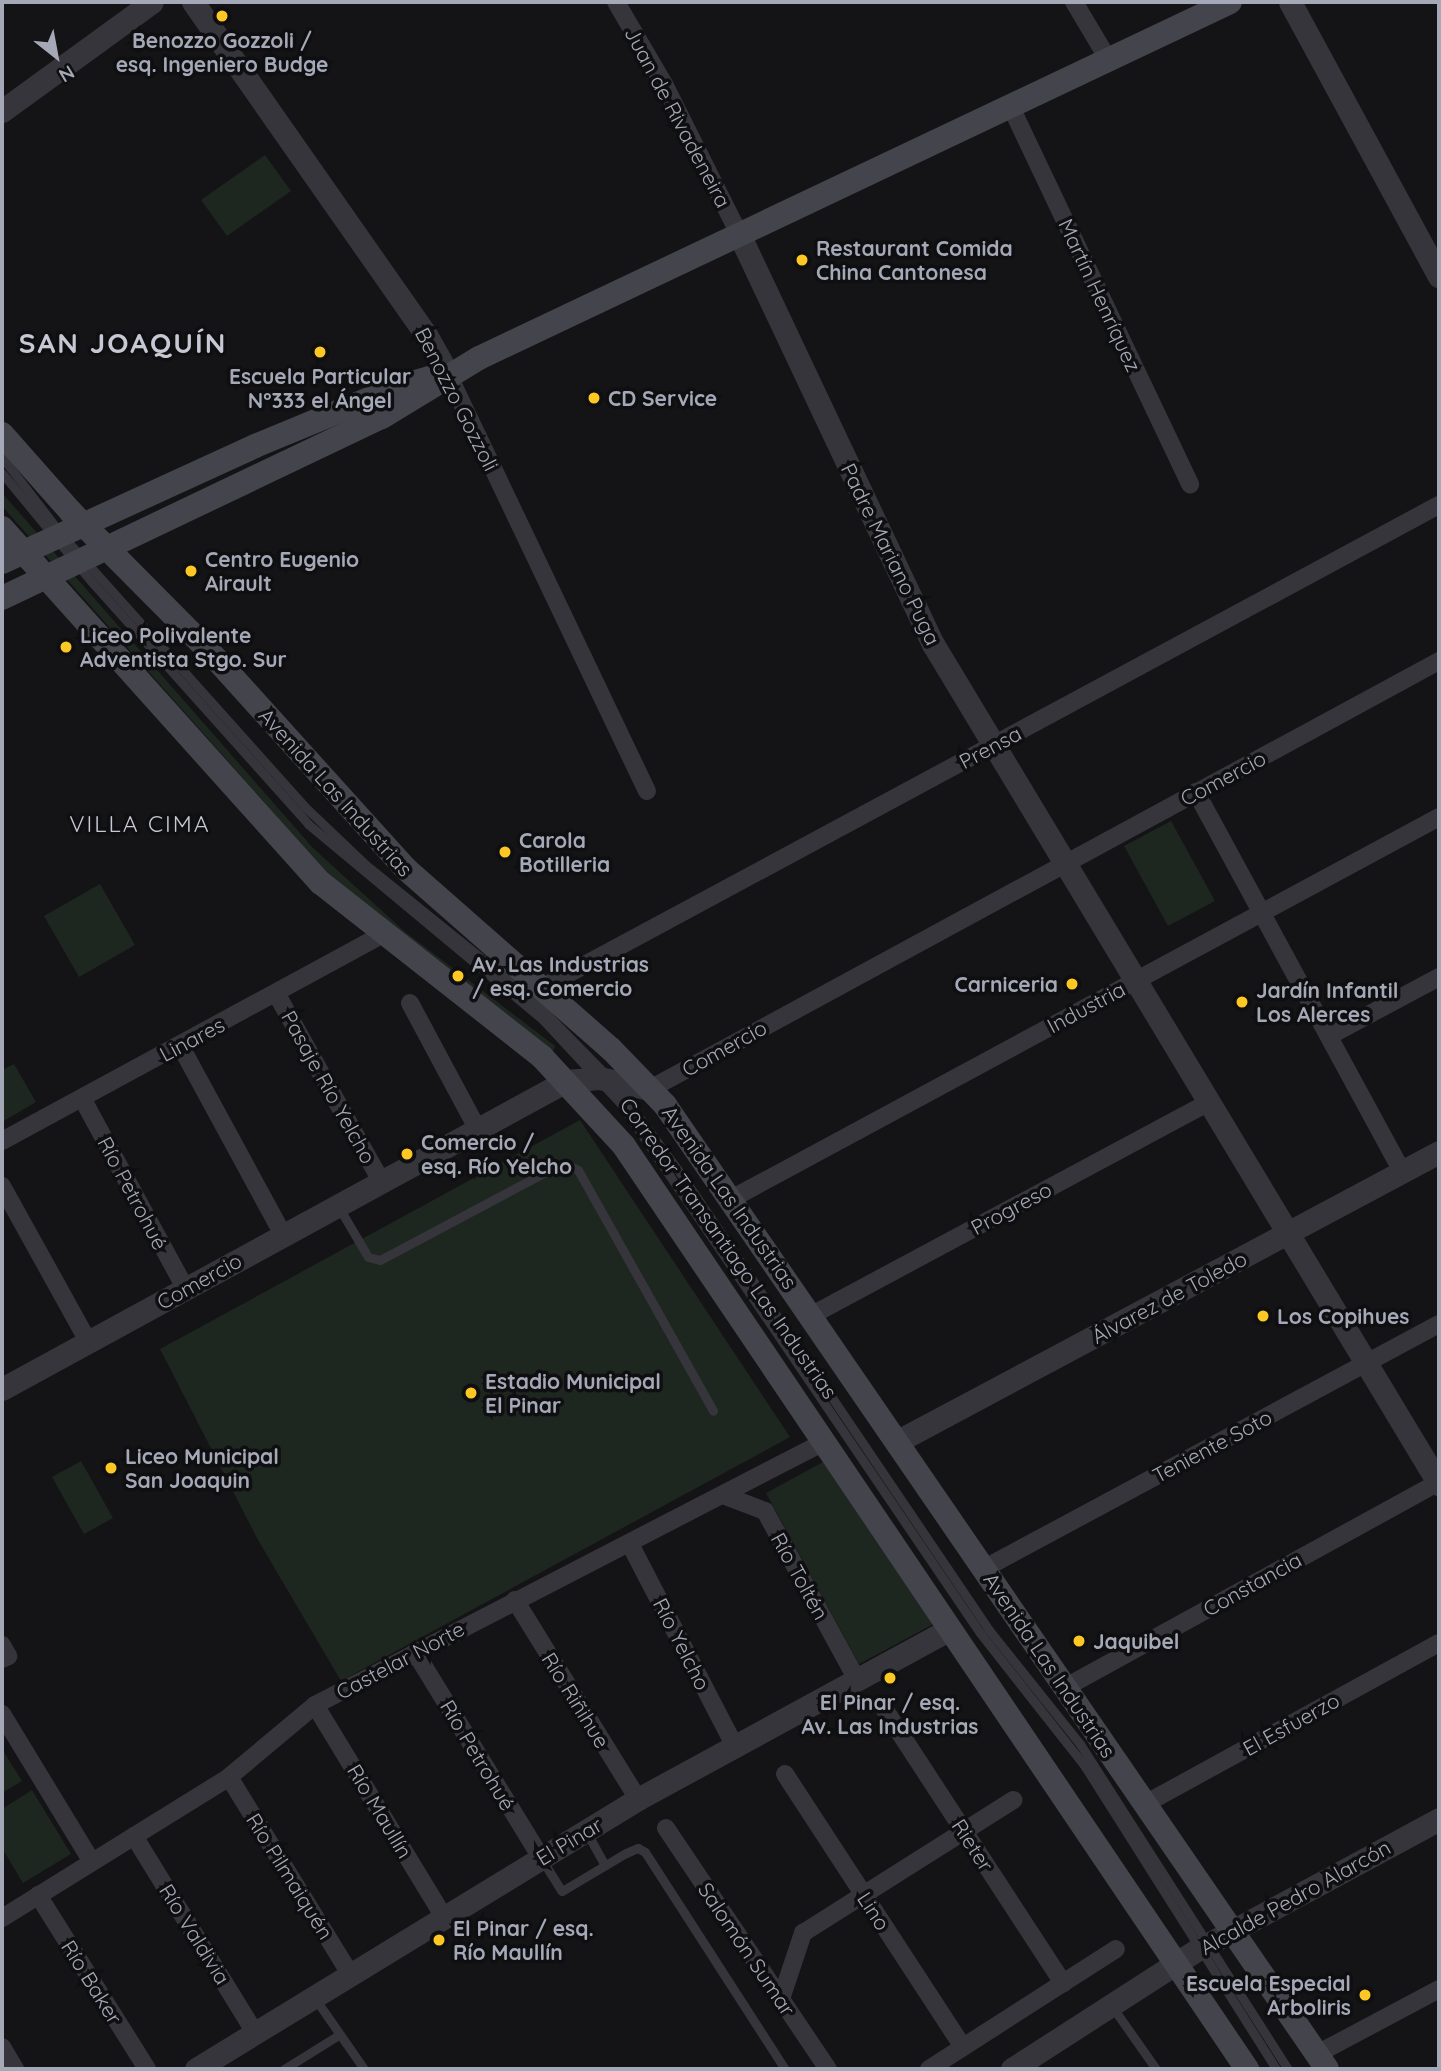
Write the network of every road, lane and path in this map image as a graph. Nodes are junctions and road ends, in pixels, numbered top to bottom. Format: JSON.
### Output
{"nodes":[{"id":1,"x":152,"y":2,"type":"edge"},
{"id":2,"x":193,"y":2,"type":"edge"},
{"id":3,"x":616,"y":2,"type":"edge"},
{"id":4,"x":1074,"y":2,"type":"edge"},
{"id":5,"x":1230,"y":2,"type":"edge"},
{"id":6,"x":1290,"y":2,"type":"edge"},
{"id":7,"x":1108,"y":59,"type":"junction"},
{"id":8,"x":1010,"y":105,"type":"junction"},
{"id":9,"x":2,"y":111,"type":"edge"},
{"id":10,"x":738,"y":234,"type":"junction"},
{"id":11,"x":1439,"y":276,"type":"edge"},
{"id":12,"x":448,"y":374,"type":"junction"},
{"id":13,"x":2,"y":434,"type":"edge"},
{"id":14,"x":2,"y":457,"type":"edge"},
{"id":15,"x":2,"y":473,"type":"edge"},
{"id":16,"x":1190,"y":484,"type":"dead end"},
{"id":17,"x":1439,"y":505,"type":"edge"},
{"id":18,"x":2,"y":528,"type":"edge"},
{"id":19,"x":66,"y":532,"type":"junction"},
{"id":20,"x":109,"y":548,"type":"junction"},
{"id":21,"x":13,"y":556,"type":"edge"},
{"id":22,"x":81,"y":562,"type":"junction"},
{"id":23,"x":48,"y":578,"type":"junction"},
{"id":24,"x":2,"y":598,"type":"edge"},
{"id":25,"x":1439,"y":661,"type":"edge"},
{"id":26,"x":994,"y":745,"type":"junction"},
{"id":27,"x":647,"y":791,"type":"dead end"},
{"id":28,"x":1196,"y":792,"type":"junction"},
{"id":29,"x":1439,"y":817,"type":"edge"},
{"id":30,"x":1064,"y":863,"type":"junction"},
{"id":31,"x":1262,"y":912,"type":"junction"},
{"id":32,"x":381,"y":935,"type":"junction"},
{"id":33,"x":1439,"y":977,"type":"edge"},
{"id":34,"x":1135,"y":980,"type":"junction"},
{"id":35,"x":540,"y":989,"type":"junction"},
{"id":36,"x":276,"y":993,"type":"junction"},
{"id":37,"x":410,"y":1003,"type":"dead end"},
{"id":38,"x":1329,"y":1036,"type":"junction"},
{"id":39,"x":180,"y":1045,"type":"junction"},
{"id":40,"x":605,"y":1079,"type":"junction"},
{"id":41,"x":566,"y":1081,"type":"junction"},
{"id":42,"x":650,"y":1088,"type":"junction"},
{"id":43,"x":82,"y":1098,"type":"junction"},
{"id":44,"x":1209,"y":1102,"type":"junction"},
{"id":45,"x":477,"y":1128,"type":"junction"},
{"id":46,"x":2,"y":1141,"type":"edge"},
{"id":47,"x":1439,"y":1152,"type":"edge"},
{"id":48,"x":1402,"y":1172,"type":"junction"},
{"id":49,"x":381,"y":1181,"type":"junction"},
{"id":50,"x":2,"y":1186,"type":"edge"},
{"id":51,"x":733,"y":1198,"type":"junction"},
{"id":52,"x":337,"y":1205,"type":"junction"},
{"id":53,"x":1288,"y":1233,"type":"junction"},
{"id":54,"x":283,"y":1235,"type":"junction"},
{"id":55,"x":185,"y":1289,"type":"junction"},
{"id":56,"x":812,"y":1315,"type":"junction"},
{"id":57,"x":1439,"y":1324,"type":"edge"},
{"id":58,"x":88,"y":1341,"type":"junction"},
{"id":59,"x":1366,"y":1363,"type":"junction"},
{"id":60,"x":2,"y":1389,"type":"edge"},
{"id":61,"x":713,"y":1411,"type":"dead end"},
{"id":62,"x":898,"y":1441,"type":"junction"},
{"id":63,"x":824,"y":1442,"type":"junction"},
{"id":64,"x":1439,"y":1483,"type":"edge"},
{"id":65,"x":723,"y":1495,"type":"junction"},
{"id":66,"x":630,"y":1544,"type":"junction"},
{"id":67,"x":985,"y":1567,"type":"junction"},
{"id":68,"x":515,"y":1600,"type":"junction"},
{"id":69,"x":950,"y":1629,"type":"junction"},
{"id":70,"x":1439,"y":1643,"type":"edge"},
{"id":71,"x":415,"y":1653,"type":"junction"},
{"id":72,"x":857,"y":1680,"type":"junction"},
{"id":73,"x":1066,"y":1687,"type":"junction"},
{"id":74,"x":315,"y":1705,"type":"junction"},
{"id":75,"x":883,"y":1707,"type":"dead end"},
{"id":76,"x":2,"y":1714,"type":"edge"},
{"id":77,"x":734,"y":1745,"type":"junction"},
{"id":78,"x":785,"y":1774,"type":"dead end"},
{"id":79,"x":229,"y":1777,"type":"junction"},
{"id":80,"x":638,"y":1799,"type":"junction"},
{"id":81,"x":1013,"y":1800,"type":"dead end"},
{"id":82,"x":1143,"y":1805,"type":"junction"},
{"id":83,"x":1439,"y":1819,"type":"edge"},
{"id":84,"x":666,"y":1828,"type":"dead end"},
{"id":85,"x":585,"y":1831,"type":"junction"},
{"id":86,"x":964,"y":1831,"type":"junction"},
{"id":87,"x":134,"y":1836,"type":"junction"},
{"id":88,"x":541,"y":1858,"type":"junction"},
{"id":89,"x":92,"y":1862,"type":"junction"},
{"id":90,"x":605,"y":1865,"type":"junction"},
{"id":91,"x":863,"y":1894,"type":"junction"},
{"id":92,"x":37,"y":1895,"type":"junction"},
{"id":93,"x":2,"y":1917,"type":"edge"},
{"id":94,"x":444,"y":1917,"type":"junction"},
{"id":95,"x":1229,"y":1932,"type":"junction"},
{"id":96,"x":1202,"y":1948,"type":"junction"},
{"id":97,"x":1116,"y":1949,"type":"dead end"},
{"id":98,"x":1176,"y":1964,"type":"junction"},
{"id":99,"x":351,"y":1975,"type":"junction"},
{"id":100,"x":1063,"y":1983,"type":"junction"},
{"id":101,"x":1439,"y":1989,"type":"edge"},
{"id":102,"x":314,"y":1997,"type":"junction"},
{"id":103,"x":781,"y":1999,"type":"junction"},
{"id":104,"x":1111,"y":2005,"type":"junction"},
{"id":105,"x":255,"y":2033,"type":"junction"},
{"id":106,"x":337,"y":2036,"type":"junction"},
{"id":107,"x":2,"y":2047,"type":"edge"},
{"id":108,"x":963,"y":2047,"type":"junction"},
{"id":109,"x":1322,"y":2062,"type":"edge"},
{"id":110,"x":15,"y":2069,"type":"edge"},
{"id":111,"x":147,"y":2069,"type":"edge"},
{"id":112,"x":196,"y":2069,"type":"edge"},
{"id":113,"x":284,"y":2069,"type":"edge"},
{"id":114,"x":364,"y":2069,"type":"edge"},
{"id":115,"x":785,"y":2069,"type":"edge"},
{"id":116,"x":828,"y":2069,"type":"edge"},
{"id":117,"x":929,"y":2069,"type":"edge"},
{"id":118,"x":1012,"y":2069,"type":"edge"},
{"id":119,"x":1156,"y":2069,"type":"edge"},
{"id":120,"x":1247,"y":2069,"type":"edge"},
{"id":121,"x":1276,"y":2069,"type":"edge"},
{"id":122,"x":1288,"y":2069,"type":"edge"}],
"edges":[{"from":1,"to":9,"type":"street"},
{"from":2,"to":12,"type":"street","name":"Benozzo Gozzoli"},
{"from":3,"to":10,"type":"street","name":"Juan de Rivadeneira"},
{"from":4,"to":7,"type":"street"},
{"from":5,"to":7,"type":"main road"},
{"from":6,"to":11,"type":"street"},
{"from":7,"to":8,"type":"main road"},
{"from":8,"to":10,"type":"main road"},
{"from":8,"to":16,"type":"street","name":"Martín Henríquez"},
{"from":10,"to":12,"type":"main road"},
{"from":10,"to":26,"type":"street","name":"Padre Mariano Puga"},
{"from":12,"to":19,"type":"main road"},
{"from":12,"to":20,"type":"main road"},
{"from":12,"to":27,"type":"street","name":"Benozzo Gozzoli"},
{"from":13,"to":19,"type":"main road","name":"Avenida Las Industrias"},
{"from":14,"to":19,"type":"lane","name":"Corredor Transantiago Las Industrias"},
{"from":15,"to":19,"type":"lane","name":"Corredor Transantiago Las Industrias"},
{"from":17,"to":26,"type":"street","name":"Prensa"},
{"from":18,"to":21,"type":"main road"},
{"from":19,"to":20,"type":"main road","name":"Avenida Las Industrias"},
{"from":19,"to":21,"type":"main road"},
{"from":19,"to":22,"type":"lane","name":"Corredor Transantiago Las Industrias"},
{"from":20,"to":22,"type":"main road"},
{"from":20,"to":35,"type":"main road","name":"Avenida Las Industrias"},
{"from":21,"to":23,"type":"main road"},
{"from":22,"to":23,"type":"main road"},
{"from":22,"to":40,"type":"lane","name":"Corredor Transantiago Las Industrias"},
{"from":23,"to":24,"type":"main road"},
{"from":23,"to":32,"type":"main road"},
{"from":25,"to":28,"type":"street","name":"Comercio"},
{"from":26,"to":30,"type":"street","name":"Padre Mariano Puga"},
{"from":26,"to":35,"type":"street","name":"Prensa"},
{"from":28,"to":30,"type":"street","name":"Comercio"},
{"from":28,"to":31,"type":"street"},
{"from":29,"to":31,"type":"street","name":"Industria"},
{"from":30,"to":34,"type":"street"},
{"from":30,"to":42,"type":"street","name":"Comercio"},
{"from":31,"to":34,"type":"street","name":"Industria"},
{"from":31,"to":38,"type":"street"},
{"from":32,"to":36,"type":"street","name":"Linares"},
{"from":32,"to":41,"type":"main road"},
{"from":33,"to":38,"type":"street"},
{"from":34,"to":44,"type":"street"},
{"from":34,"to":51,"type":"street","name":"Industria"},
{"from":35,"to":42,"type":"main road","name":"Avenida Las Industrias"},
{"from":36,"to":39,"type":"street","name":"Linares"},
{"from":36,"to":49,"type":"street","name":"Pasaje Río Yelcho"},
{"from":37,"to":45,"type":"street"},
{"from":38,"to":48,"type":"street"},
{"from":39,"to":43,"type":"street","name":"Linares"},
{"from":39,"to":54,"type":"street"},
{"from":40,"to":41,"type":"street","name":"Comercio"},
{"from":40,"to":42,"type":"street","name":"Comercio"},
{"from":40,"to":96,"type":"lane","name":"Corredor Transantiago Las Industrias"},
{"from":41,"to":45,"type":"street","name":"Comercio"},
{"from":41,"to":63,"type":"main road"},
{"from":42,"to":51,"type":"main road","name":"Avenida Las Industrias"},
{"from":43,"to":46,"type":"street","name":"Linares"},
{"from":43,"to":55,"type":"street","name":"Río Petrohué"},
{"from":44,"to":53,"type":"street"},
{"from":44,"to":56,"type":"street","name":"Progreso"},
{"from":45,"to":49,"type":"street","name":"Comercio"},
{"from":47,"to":48,"type":"street","name":"Álvarez de Toledo"},
{"from":48,"to":53,"type":"street","name":"Álvarez de Toledo"},
{"from":49,"to":52,"type":"street","name":"Comercio"},
{"from":50,"to":58,"type":"street"},
{"from":51,"to":56,"type":"main road","name":"Avenida Las Industrias"},
{"from":52,"to":54,"type":"street","name":"Comercio"},
{"from":52,"to":61,"type":"lane"},
{"from":53,"to":59,"type":"street"},
{"from":53,"to":62,"type":"street","name":"Álvarez de Toledo"},
{"from":54,"to":55,"type":"street","name":"Comercio"},
{"from":55,"to":58,"type":"street","name":"Comercio"},
{"from":56,"to":62,"type":"main road","name":"Avenida Las Industrias"},
{"from":57,"to":59,"type":"street","name":"Teniente Soto"},
{"from":58,"to":60,"type":"street","name":"Comercio"},
{"from":59,"to":64,"type":"street"},
{"from":59,"to":67,"type":"street","name":"Teniente Soto"},
{"from":62,"to":67,"type":"main road","name":"Avenida Las Industrias"},
{"from":63,"to":65,"type":"street","name":"Castelar Norte"},
{"from":63,"to":69,"type":"main road"},
{"from":64,"to":73,"type":"street","name":"Constancia"},
{"from":65,"to":66,"type":"street","name":"Castelar Norte"},
{"from":65,"to":72,"type":"street","name":"Río Toltén"},
{"from":66,"to":68,"type":"street","name":"Castelar Norte"},
{"from":66,"to":77,"type":"street","name":"Río Yelcho"},
{"from":67,"to":73,"type":"main road","name":"Avenida Las Industrias"},
{"from":68,"to":71,"type":"street","name":"Castelar Norte"},
{"from":68,"to":80,"type":"street","name":"Río Riñihue"},
{"from":69,"to":72,"type":"street","name":"El Pinar"},
{"from":69,"to":98,"type":"main road"},
{"from":70,"to":82,"type":"street","name":"El Esfuerzo"},
{"from":71,"to":74,"type":"street","name":"Castelar Norte"},
{"from":71,"to":88,"type":"street","name":"Río Petrohué"},
{"from":72,"to":77,"type":"street","name":"El Pinar"},
{"from":73,"to":82,"type":"main road","name":"Avenida Las Industrias"},
{"from":74,"to":79,"type":"street","name":"Castelar Norte"},
{"from":74,"to":94,"type":"street","name":"Río Maullín"},
{"from":75,"to":86,"type":"street","name":"Rieter"},
{"from":76,"to":89,"type":"street"},
{"from":77,"to":80,"type":"street","name":"El Pinar"},
{"from":78,"to":91,"type":"street","name":"Lino"},
{"from":79,"to":87,"type":"street","name":"Castelar Norte"},
{"from":79,"to":99,"type":"street","name":"Río Pilmaiquén"},
{"from":80,"to":85,"type":"street","name":"El Pinar"},
{"from":81,"to":86,"type":"street"},
{"from":82,"to":95,"type":"main road","name":"Avenida Las Industrias"},
{"from":83,"to":95,"type":"street","name":"Alcalde Pedro Alarcón"},
{"from":84,"to":103,"type":"street","name":"Salomón Sumar"},
{"from":85,"to":88,"type":"street","name":"El Pinar"},
{"from":85,"to":90,"type":"lane"},
{"from":86,"to":91,"type":"street"},
{"from":86,"to":100,"type":"street","name":"Rieter"},
{"from":87,"to":89,"type":"street","name":"Castelar Norte"},
{"from":87,"to":105,"type":"street","name":"Río Valdivia"},
{"from":88,"to":90,"type":"lane"},
{"from":88,"to":94,"type":"street","name":"El Pinar"},
{"from":89,"to":92,"type":"street","name":"Castelar Norte"},
{"from":90,"to":115,"type":"lane"},
{"from":91,"to":103,"type":"street"},
{"from":91,"to":108,"type":"street","name":"Lino"},
{"from":92,"to":93,"type":"street","name":"Castelar Norte"},
{"from":92,"to":111,"type":"street","name":"Río Baker"},
{"from":94,"to":99,"type":"street","name":"El Pinar"},
{"from":95,"to":96,"type":"street","name":"Alcalde Pedro Alarcón"},
{"from":95,"to":109,"type":"main road","name":"Avenida Las Industrias"},
{"from":96,"to":98,"type":"street","name":"Alcalde Pedro Alarcón"},
{"from":96,"to":121,"type":"lane","name":"Corredor Transantiago Las Industrias"},
{"from":96,"to":122,"type":"lane","name":"Corredor Transantiago Las Industrias"},
{"from":97,"to":100,"type":"street"},
{"from":98,"to":104,"type":"street","name":"Alcalde Pedro Alarcón"},
{"from":98,"to":120,"type":"main road"},
{"from":99,"to":102,"type":"street","name":"El Pinar"},
{"from":100,"to":108,"type":"street"},
{"from":101,"to":109,"type":"street"},
{"from":102,"to":105,"type":"street","name":"El Pinar"},
{"from":102,"to":106,"type":"lane"},
{"from":103,"to":116,"type":"street","name":"Salomón Sumar"},
{"from":104,"to":118,"type":"street","name":"Alcalde Pedro Alarcón"},
{"from":104,"to":119,"type":"lane"},
{"from":105,"to":112,"type":"street","name":"El Pinar"},
{"from":106,"to":113,"type":"lane"},
{"from":106,"to":114,"type":"lane"},
{"from":107,"to":110,"type":"street"},
{"from":108,"to":117,"type":"street"}]}
